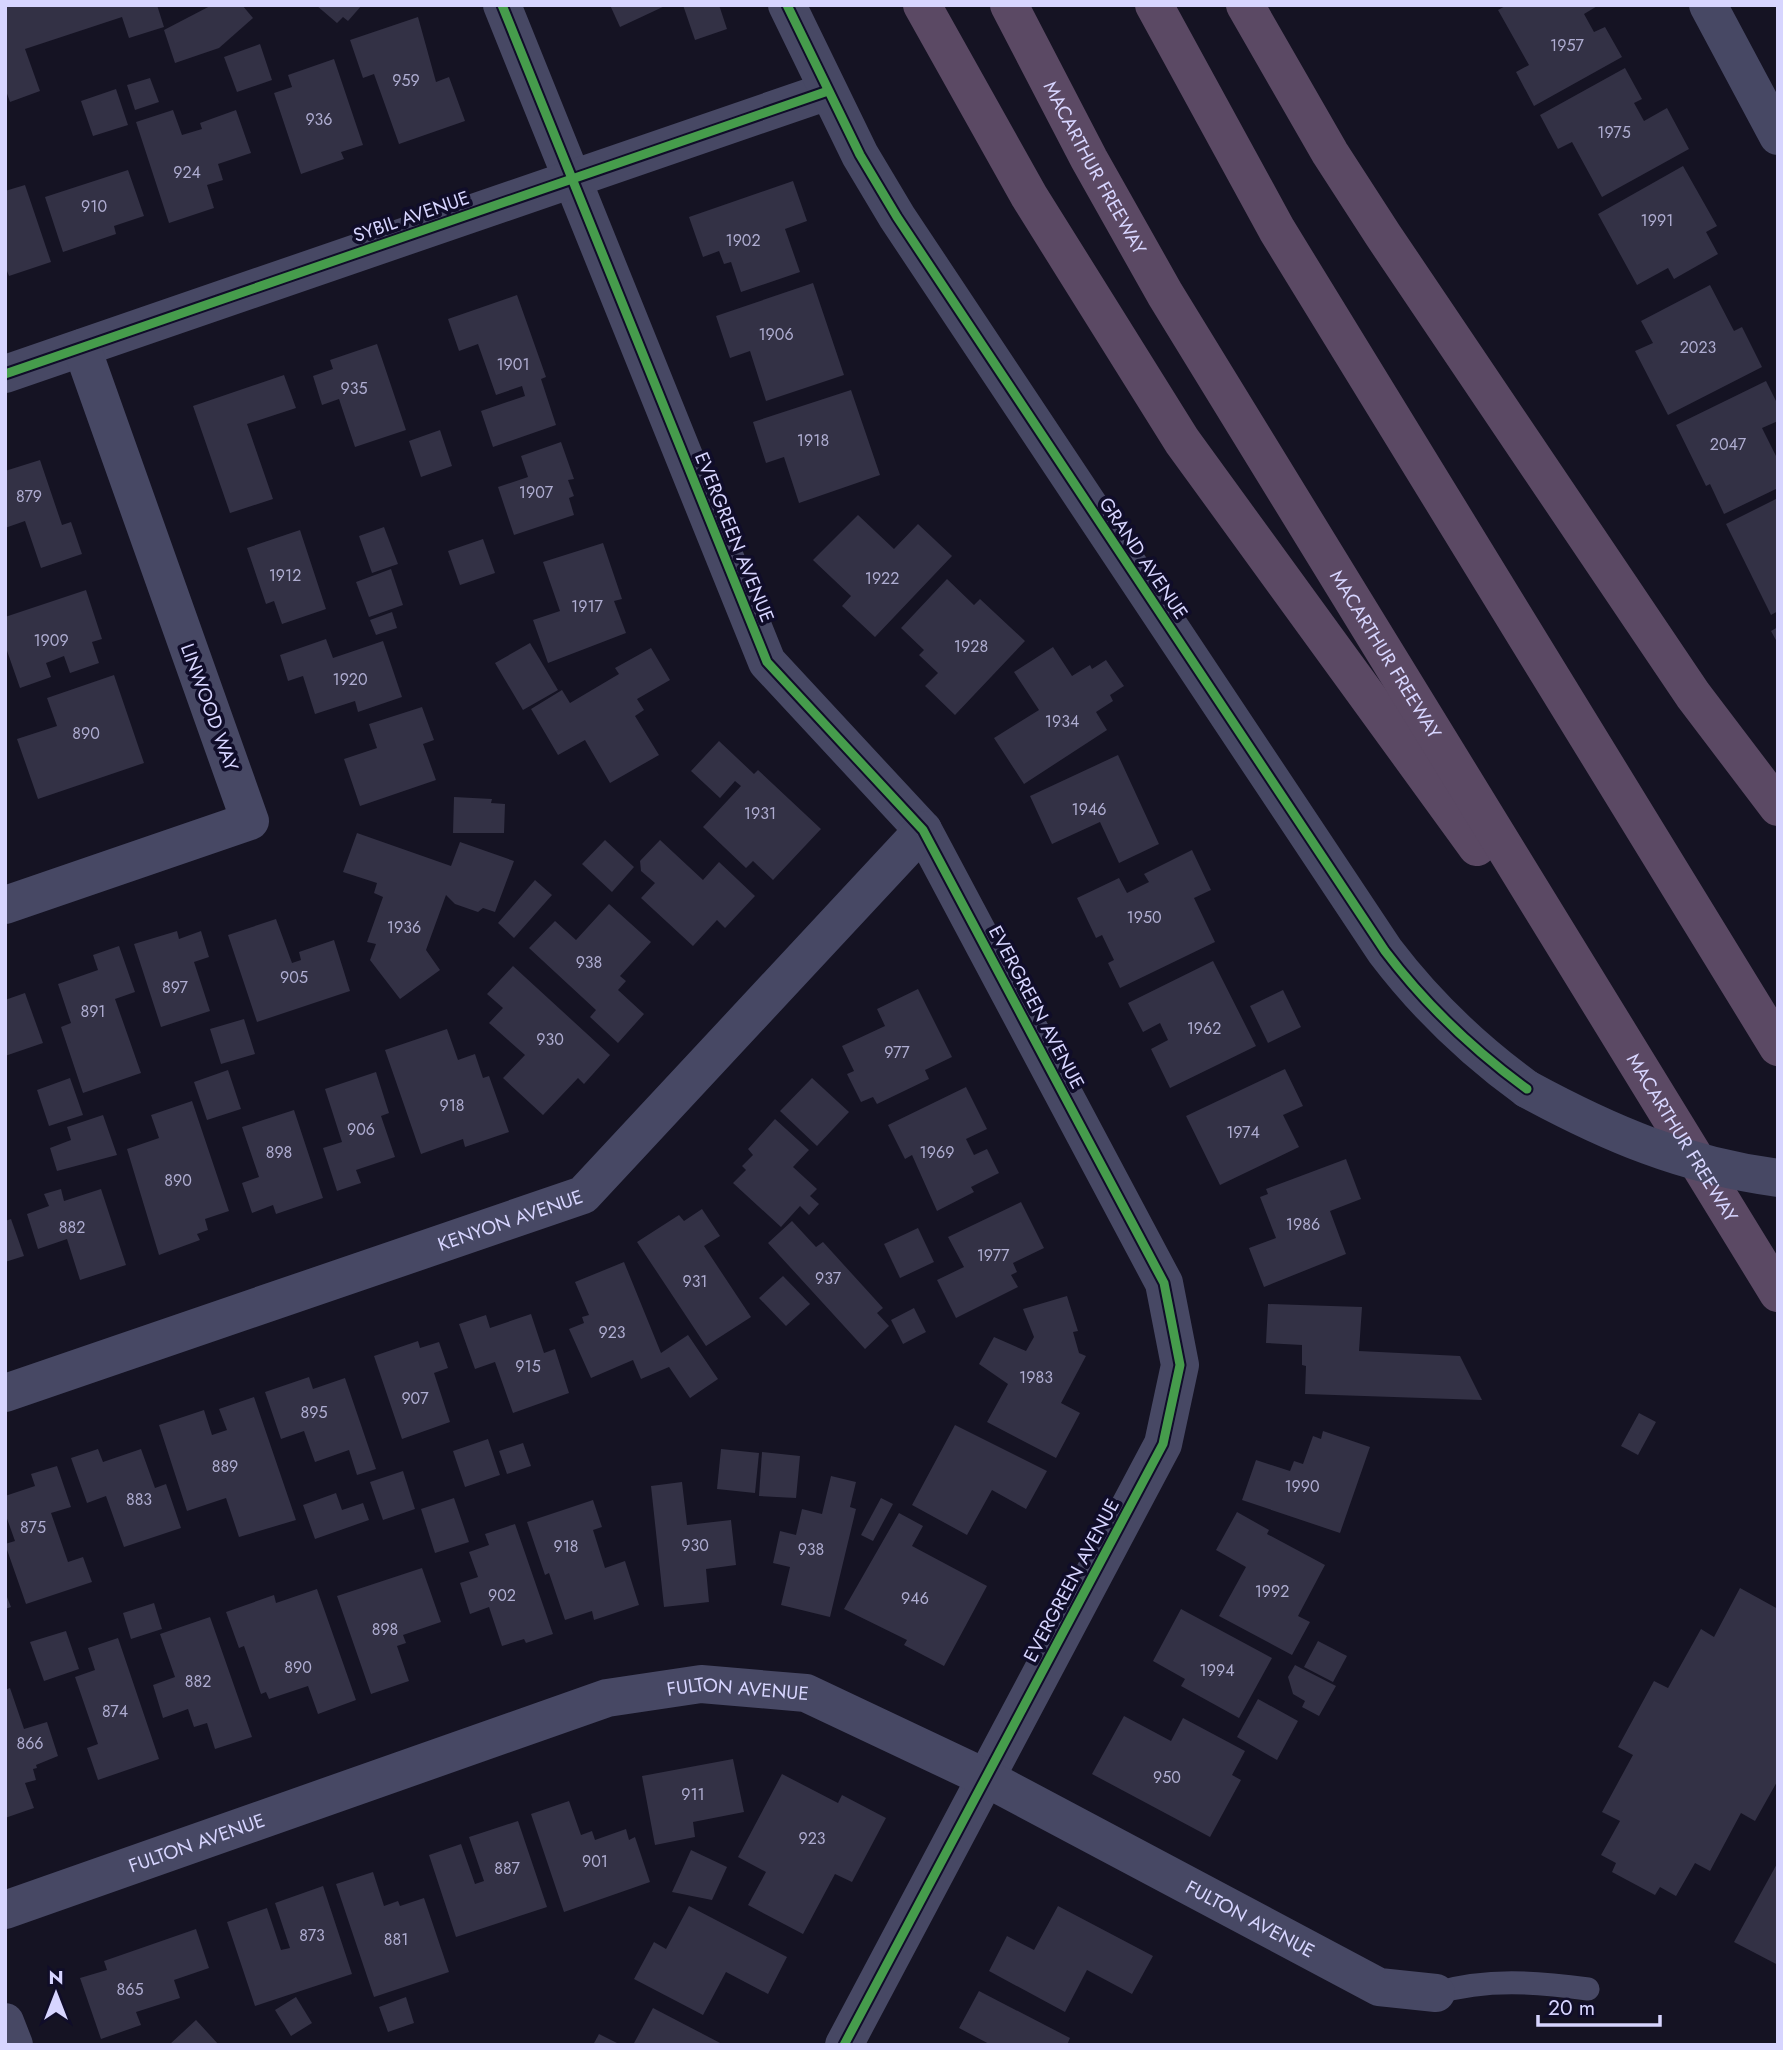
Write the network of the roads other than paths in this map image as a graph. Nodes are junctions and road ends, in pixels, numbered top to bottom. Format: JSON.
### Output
{"nodes":[{"id":1,"x":502,"y":5,"type":"edge"},
{"id":2,"x":788,"y":5,"type":"edge"},
{"id":3,"x":922,"y":5,"type":"edge"},
{"id":4,"x":1009,"y":5,"type":"edge"},
{"id":5,"x":1154,"y":5,"type":"edge"},
{"id":6,"x":1245,"y":5,"type":"edge"},
{"id":7,"x":1708,"y":5,"type":"edge"},
{"id":8,"x":828,"y":91,"type":"junction"},
{"id":9,"x":1778,"y":136,"type":"edge"},
{"id":10,"x":570,"y":180,"type":"junction"},
{"id":11,"x":82,"y":348,"type":"junction"},
{"id":12,"x":5,"y":374,"type":"edge"},
{"id":13,"x":1778,"y":807,"type":"edge"},
{"id":14,"x":923,"y":830,"type":"junction"},
{"id":15,"x":5,"y":905,"type":"edge"},
{"id":16,"x":1778,"y":1047,"type":"edge"},
{"id":17,"x":1640,"y":1071,"type":"junction"},
{"id":18,"x":1778,"y":1178,"type":"edge"},
{"id":19,"x":1778,"y":1293,"type":"edge"},
{"id":20,"x":5,"y":1393,"type":"edge"},
{"id":21,"x":986,"y":1778,"type":"junction"},
{"id":22,"x":5,"y":1910,"type":"edge"},
{"id":23,"x":1588,"y":1989,"type":"dead end"},
{"id":24,"x":1436,"y":1993,"type":"joint"},
{"id":25,"x":5,"y":2022,"type":"edge"},
{"id":26,"x":15,"y":2045,"type":"edge"},
{"id":27,"x":844,"y":2045,"type":"edge"}],
"edges":[{"from":1,"to":10,"type":"street","name":"EVERGREEN AVENUE"},
{"from":2,"to":8,"type":"street","name":"GRAND AVENUE"},
{"from":3,"to":17,"type":"highway"},
{"from":4,"to":17,"type":"highway","name":"MACARTHUR FREEWAY"},
{"from":5,"to":16,"type":"highway"},
{"from":6,"to":13,"type":"highway"},
{"from":7,"to":9,"type":"street"},
{"from":8,"to":10,"type":"street","name":"SYBIL AVENUE"},
{"from":8,"to":18,"type":"street","name":"GRAND AVENUE","bridge":true},
{"from":10,"to":11,"type":"street","name":"SYBIL AVENUE"},
{"from":10,"to":14,"type":"street","name":"EVERGREEN AVENUE"},
{"from":11,"to":12,"type":"street","name":"SYBIL AVENUE"},
{"from":11,"to":15,"type":"street","name":"LINWOOD WAY"},
{"from":14,"to":20,"type":"street","name":"KENYON AVENUE"},
{"from":14,"to":21,"type":"street","name":"EVERGREEN AVENUE"},
{"from":17,"to":19,"type":"highway","name":"MACARTHUR FREEWAY"},
{"from":21,"to":22,"type":"street","name":"FULTON AVENUE"},
{"from":21,"to":24,"type":"street","name":"FULTON AVENUE"},
{"from":21,"to":27,"type":"street","name":"EVERGREEN AVENUE"},
{"from":23,"to":24,"type":"lane"},
{"from":25,"to":26,"type":"street"}]}
